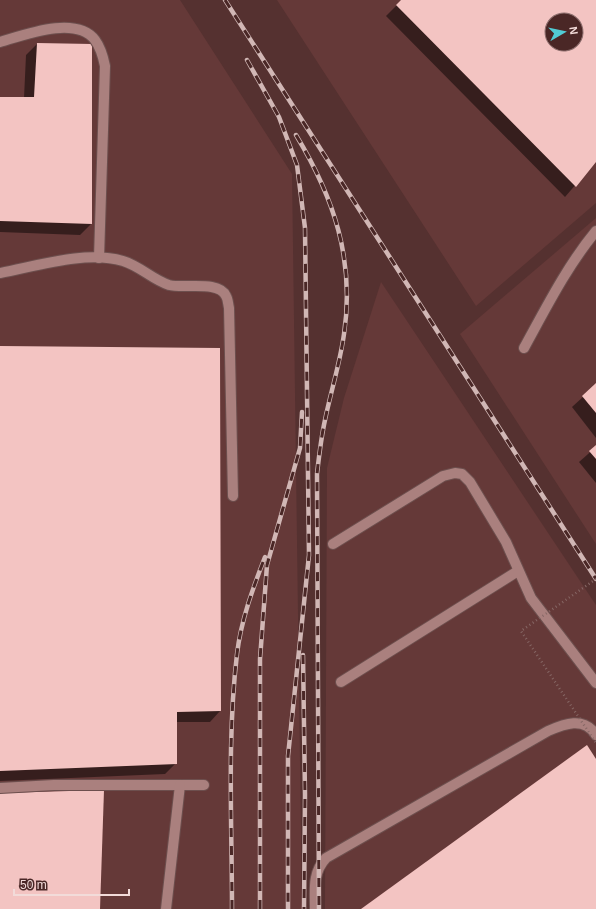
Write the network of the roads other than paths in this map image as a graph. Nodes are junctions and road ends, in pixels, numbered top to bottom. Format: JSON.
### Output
{"nodes":[{"id":1,"x":0,"y":42,"type":"edge"},
{"id":2,"x":596,"y":231,"type":"edge"},
{"id":3,"x":99,"y":258,"type":"junction"},
{"id":4,"x":0,"y":273,"type":"edge"},
{"id":5,"x":524,"y":348,"type":"dead end"},
{"id":6,"x":233,"y":496,"type":"dead end"},
{"id":7,"x":333,"y":544,"type":"dead end"},
{"id":8,"x":518,"y":571,"type":"junction"},
{"id":9,"x":341,"y":682,"type":"dead end"},
{"id":10,"x":596,"y":683,"type":"edge"},
{"id":11,"x":596,"y":734,"type":"edge"},
{"id":12,"x":180,"y":785,"type":"junction"},
{"id":13,"x":204,"y":785,"type":"dead end"},
{"id":14,"x":0,"y":788,"type":"edge"},
{"id":15,"x":166,"y":909,"type":"edge"},
{"id":16,"x":315,"y":909,"type":"edge"}],
"edges":[{"from":1,"to":3,"type":"lane"},
{"from":2,"to":5,"type":"lane"},
{"from":3,"to":4,"type":"lane"},
{"from":3,"to":6,"type":"lane"},
{"from":7,"to":8,"type":"lane"},
{"from":8,"to":9,"type":"lane"},
{"from":8,"to":10,"type":"lane"},
{"from":11,"to":16,"type":"lane"},
{"from":12,"to":13,"type":"lane"},
{"from":12,"to":14,"type":"lane"},
{"from":12,"to":15,"type":"lane"}]}
